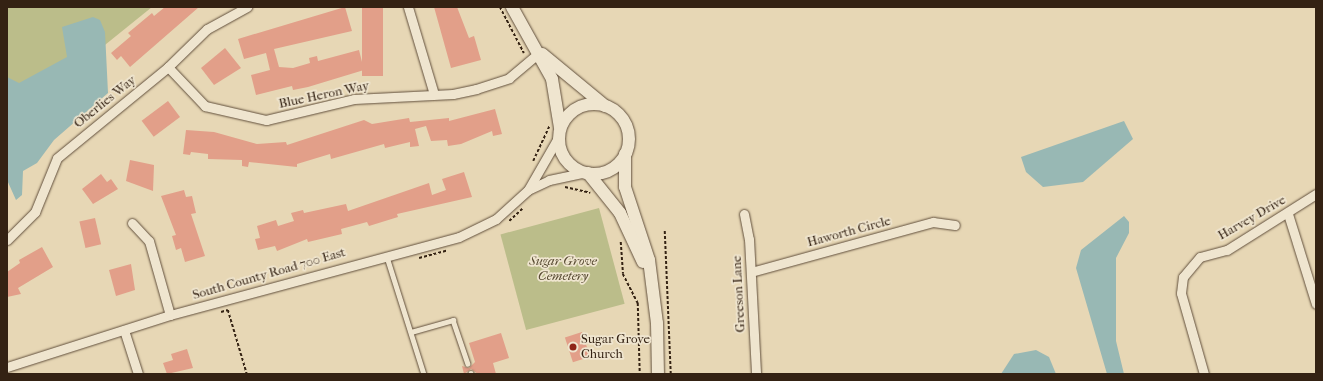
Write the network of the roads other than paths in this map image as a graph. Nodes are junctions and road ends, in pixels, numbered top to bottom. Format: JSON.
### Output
{"nodes":[{"id":1,"x":247,"y":7,"type":"edge"},
{"id":2,"x":408,"y":7,"type":"edge"},
{"id":3,"x":512,"y":7,"type":"edge"},
{"id":4,"x":540,"y":52,"type":"junction"},
{"id":5,"x":168,"y":68,"type":"junction"},
{"id":6,"x":434,"y":94,"type":"junction"},
{"id":7,"x":605,"y":106,"type":"junction"},
{"id":8,"x":559,"y":133,"type":"junction"},
{"id":9,"x":625,"y":154,"type":"junction"},
{"id":10,"x":587,"y":173,"type":"junction"},
{"id":11,"x":528,"y":190,"type":"junction"},
{"id":12,"x":1316,"y":194,"type":"edge"},
{"id":13,"x":744,"y":214,"type":"dead end"},
{"id":14,"x":1288,"y":214,"type":"junction"},
{"id":15,"x":132,"y":223,"type":"dead end"},
{"id":16,"x":955,"y":225,"type":"dead end"},
{"id":17,"x":7,"y":240,"type":"edge"},
{"id":18,"x":387,"y":257,"type":"junction"},
{"id":19,"x":751,"y":272,"type":"junction"},
{"id":20,"x":654,"y":300,"type":"junction"},
{"id":21,"x":1316,"y":304,"type":"edge"},
{"id":22,"x":170,"y":315,"type":"junction"},
{"id":23,"x":124,"y":330,"type":"junction"},
{"id":24,"x":411,"y":332,"type":"junction"},
{"id":25,"x":468,"y":364,"type":"dead end"},
{"id":26,"x":7,"y":367,"type":"edge"},
{"id":27,"x":138,"y":374,"type":"edge"},
{"id":28,"x":424,"y":374,"type":"edge"},
{"id":29,"x":658,"y":374,"type":"edge"},
{"id":30,"x":756,"y":374,"type":"edge"},
{"id":31,"x":1204,"y":374,"type":"edge"}],
"edges":[{"from":1,"to":5,"type":"street","name":"Oberlies Way"},
{"from":2,"to":6,"type":"street"},
{"from":3,"to":4,"type":"street"},
{"from":4,"to":6,"type":"street","name":"Blue Heron Way"},
{"from":4,"to":7,"type":"street"},
{"from":4,"to":8,"type":"street"},
{"from":5,"to":6,"type":"street","name":"Blue Heron Way"},
{"from":5,"to":17,"type":"street","name":"Oberlies Way"},
{"from":7,"to":8,"type":"street"},
{"from":7,"to":9,"type":"street"},
{"from":8,"to":10,"type":"street"},
{"from":8,"to":11,"type":"street","name":"South County Road 700 East"},
{"from":9,"to":10,"type":"street"},
{"from":9,"to":20,"type":"street"},
{"from":10,"to":11,"type":"street","name":"South County Road 700 East"},
{"from":10,"to":20,"type":"street"},
{"from":11,"to":18,"type":"street","name":"South County Road 700 East"},
{"from":12,"to":14,"type":"street","name":"Harvey Drive"},
{"from":13,"to":19,"type":"street","name":"Greeson Lane"},
{"from":14,"to":21,"type":"street"},
{"from":14,"to":31,"type":"street","name":"Harvey Drive"},
{"from":15,"to":22,"type":"street"},
{"from":16,"to":19,"type":"street","name":"Haworth Circle"},
{"from":18,"to":22,"type":"street","name":"South County Road 700 East"},
{"from":18,"to":24,"type":"lane"},
{"from":19,"to":30,"type":"street","name":"Greeson Lane"},
{"from":20,"to":29,"type":"street"},
{"from":22,"to":23,"type":"street","name":"South County Road 700 East"},
{"from":23,"to":26,"type":"street","name":"South County Road 700 East"},
{"from":23,"to":27,"type":"street"},
{"from":24,"to":25,"type":"lane"},
{"from":24,"to":28,"type":"lane"}]}
